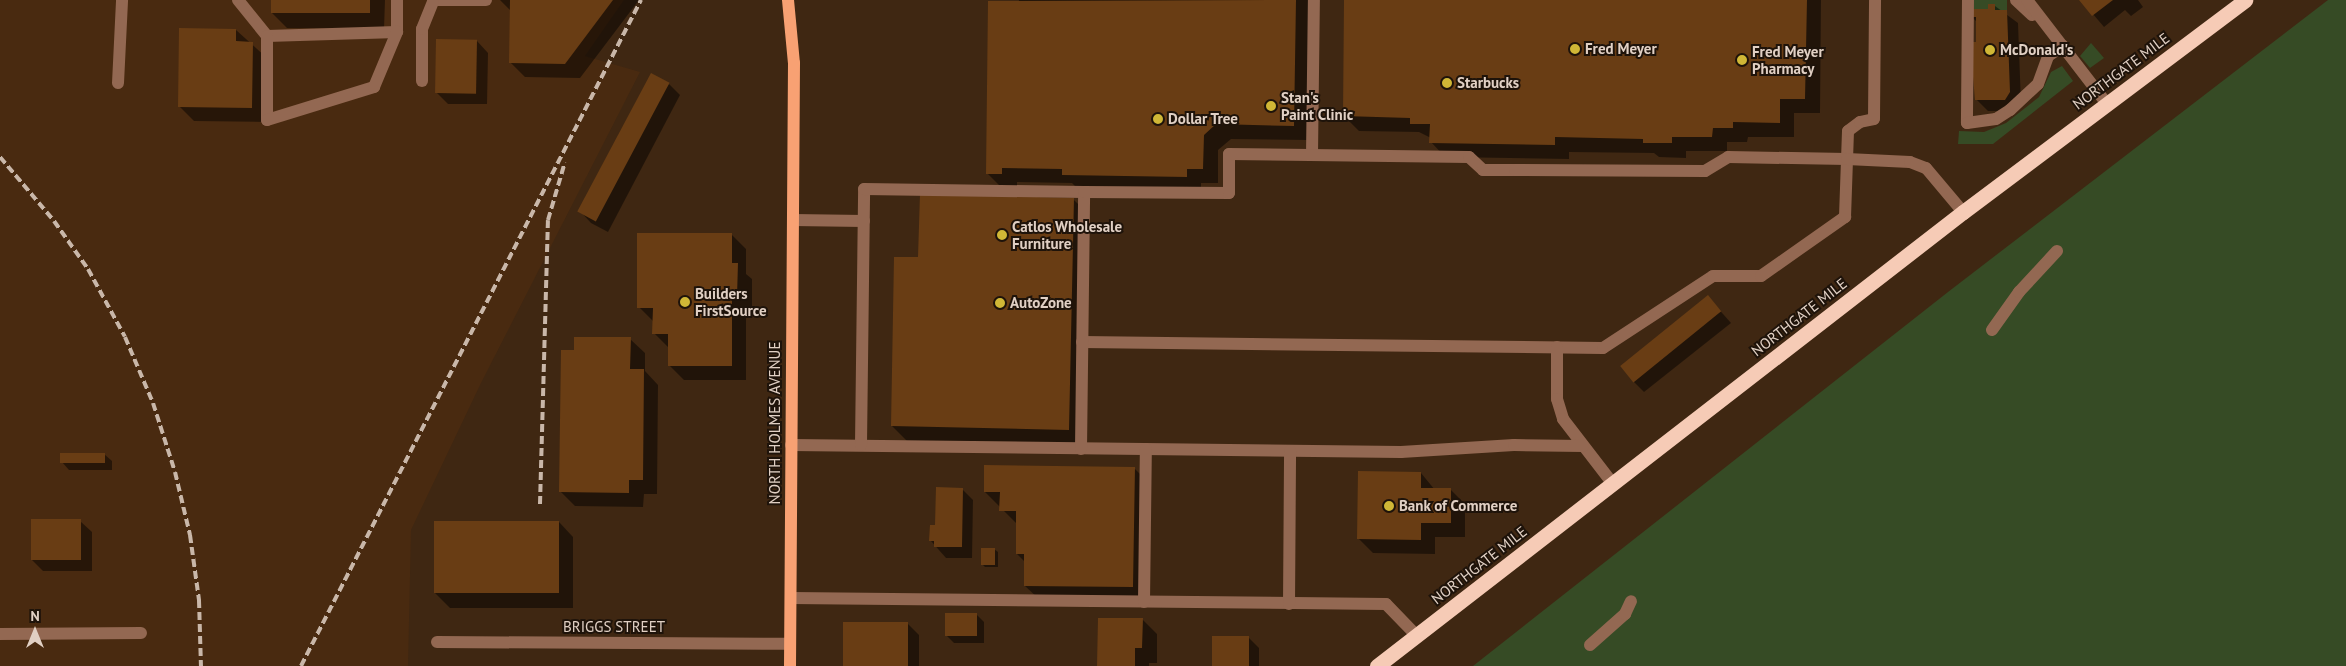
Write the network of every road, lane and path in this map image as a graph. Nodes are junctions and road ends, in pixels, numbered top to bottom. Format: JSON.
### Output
{"nodes":[{"id":1,"x":122,"y":0,"type":"edge"},
{"id":2,"x":238,"y":0,"type":"edge"},
{"id":3,"x":397,"y":0,"type":"edge"},
{"id":4,"x":486,"y":0,"type":"edge"},
{"id":5,"x":788,"y":0,"type":"edge"},
{"id":6,"x":1314,"y":0,"type":"edge"},
{"id":7,"x":1875,"y":0,"type":"edge"},
{"id":8,"x":2016,"y":0,"type":"edge"},
{"id":9,"x":2028,"y":0,"type":"edge"},
{"id":10,"x":2245,"y":0,"type":"edge"},
{"id":11,"x":433,"y":1,"type":"edge"},
{"id":12,"x":1968,"y":3,"type":"edge"},
{"id":13,"x":397,"y":32,"type":"junction"},
{"id":14,"x":2053,"y":33,"type":"junction"},
{"id":15,"x":267,"y":36,"type":"junction"},
{"id":16,"x":2063,"y":46,"type":"junction"},
{"id":17,"x":422,"y":81,"type":"dead end"},
{"id":18,"x":118,"y":83,"type":"dead end"},
{"id":19,"x":2107,"y":104,"type":"junction"},
{"id":20,"x":1312,"y":155,"type":"junction"},
{"id":21,"x":1847,"y":159,"type":"junction"},
{"id":22,"x":1084,"y":192,"type":"junction"},
{"id":23,"x":1963,"y":212,"type":"junction"},
{"id":24,"x":793,"y":220,"type":"junction"},
{"id":25,"x":864,"y":221,"type":"junction"},
{"id":26,"x":2057,"y":251,"type":"dead end"},
{"id":27,"x":1992,"y":330,"type":"dead end"},
{"id":28,"x":1082,"y":342,"type":"junction"},
{"id":29,"x":1557,"y":347,"type":"junction"},
{"id":30,"x":792,"y":444,"type":"junction"},
{"id":31,"x":861,"y":445,"type":"junction"},
{"id":32,"x":1583,"y":446,"type":"junction"},
{"id":33,"x":1081,"y":448,"type":"junction"},
{"id":34,"x":1146,"y":449,"type":"junction"},
{"id":35,"x":1290,"y":450,"type":"junction"},
{"id":36,"x":1613,"y":484,"type":"junction"},
{"id":37,"x":791,"y":598,"type":"junction"},
{"id":38,"x":1631,"y":601,"type":"dead end"},
{"id":39,"x":1144,"y":602,"type":"junction"},
{"id":40,"x":1289,"y":604,"type":"junction"},
{"id":41,"x":142,"y":633,"type":"dead end"},
{"id":42,"x":0,"y":634,"type":"edge"},
{"id":43,"x":1416,"y":635,"type":"junction"},
{"id":44,"x":437,"y":642,"type":"dead end"},
{"id":45,"x":790,"y":644,"type":"junction"},
{"id":46,"x":1590,"y":645,"type":"dead end"},
{"id":47,"x":790,"y":666,"type":"edge"},
{"id":48,"x":1377,"y":666,"type":"edge"}],
"edges":[{"from":1,"to":18,"type":"street"},
{"from":2,"to":15,"type":"street"},
{"from":3,"to":13,"type":"street"},
{"from":4,"to":11,"type":"street"},
{"from":5,"to":24,"type":"main road","name":"NORTH HOLMES AVENUE"},
{"from":6,"to":20,"type":"street"},
{"from":7,"to":21,"type":"street"},
{"from":8,"to":14,"type":"street"},
{"from":9,"to":14,"type":"street"},
{"from":10,"to":19,"type":"highway","name":"NORTHGATE MILE"},
{"from":11,"to":17,"type":"street"},
{"from":12,"to":16,"type":"street"},
{"from":13,"to":15,"type":"street"},
{"from":13,"to":15,"type":"street"},
{"from":14,"to":16,"type":"street"},
{"from":16,"to":19,"type":"street"},
{"from":19,"to":23,"type":"highway","name":"NORTHGATE MILE"},
{"from":20,"to":21,"type":"street"},
{"from":20,"to":22,"type":"street"},
{"from":21,"to":23,"type":"street"},
{"from":21,"to":29,"type":"street"},
{"from":22,"to":25,"type":"street"},
{"from":22,"to":28,"type":"street"},
{"from":23,"to":36,"type":"highway","name":"NORTHGATE MILE"},
{"from":24,"to":25,"type":"street"},
{"from":24,"to":30,"type":"main road","name":"NORTH HOLMES AVENUE"},
{"from":25,"to":31,"type":"street"},
{"from":26,"to":27,"type":"street"},
{"from":28,"to":29,"type":"street"},
{"from":28,"to":33,"type":"street"},
{"from":29,"to":32,"type":"street"},
{"from":30,"to":31,"type":"street"},
{"from":30,"to":37,"type":"main road","name":"NORTH HOLMES AVENUE"},
{"from":31,"to":33,"type":"street"},
{"from":32,"to":35,"type":"street"},
{"from":32,"to":36,"type":"street"},
{"from":33,"to":34,"type":"street"},
{"from":34,"to":35,"type":"street"},
{"from":34,"to":39,"type":"street"},
{"from":35,"to":40,"type":"street"},
{"from":36,"to":43,"type":"highway","name":"NORTHGATE MILE"},
{"from":37,"to":39,"type":"street"},
{"from":37,"to":45,"type":"main road","name":"NORTH HOLMES AVENUE"},
{"from":38,"to":46,"type":"street"},
{"from":39,"to":40,"type":"street"},
{"from":40,"to":43,"type":"street"},
{"from":41,"to":42,"type":"street"},
{"from":43,"to":48,"type":"highway","name":"NORTHGATE MILE"},
{"from":44,"to":45,"type":"street","name":"BRIGGS STREET"},
{"from":45,"to":47,"type":"main road","name":"NORTH HOLMES AVENUE"}]}
